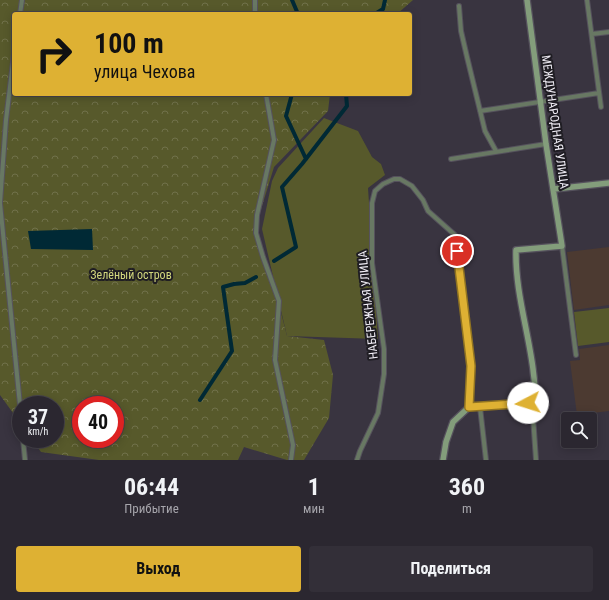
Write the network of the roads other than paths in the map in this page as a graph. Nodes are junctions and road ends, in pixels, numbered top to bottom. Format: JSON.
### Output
{"nodes":[{"id":1,"x":22,"y":0,"type":"edge"},
{"id":2,"x":255,"y":0,"type":"edge"},
{"id":3,"x":527,"y":0,"type":"edge"},
{"id":4,"x":587,"y":0,"type":"edge"},
{"id":5,"x":458,"y":6,"type":"dead end"},
{"id":6,"x":20,"y":12,"type":"edge"},
{"id":7,"x":255,"y":12,"type":"edge"},
{"id":8,"x":609,"y":32,"type":"edge"},
{"id":9,"x":592,"y":34,"type":"junction"},
{"id":10,"x":12,"y":70,"type":"edge"},
{"id":11,"x":599,"y":93,"type":"junction"},
{"id":12,"x":266,"y":96,"type":"edge"},
{"id":13,"x":540,"y":102,"type":"junction"},
{"id":14,"x":601,"y":107,"type":"dead end"},
{"id":15,"x":480,"y":111,"type":"junction"},
{"id":16,"x":546,"y":144,"type":"junction"},
{"id":17,"x":496,"y":151,"type":"junction"},
{"id":18,"x":451,"y":159,"type":"dead end"},
{"id":19,"x":609,"y":183,"type":"edge"},
{"id":20,"x":554,"y":189,"type":"junction"},
{"id":21,"x":0,"y":203,"type":"edge"},
{"id":22,"x":562,"y":246,"type":"junction"},
{"id":23,"x":576,"y":355,"type":"dead end"},
{"id":24,"x":19,"y":396,"type":"edge"},
{"id":25,"x":532,"y":402,"type":"junction"},
{"id":26,"x":469,"y":407,"type":"junction"},
{"id":27,"x":480,"y":407,"type":"junction"},
{"id":28,"x":24,"y":448,"type":"edge"},
{"id":29,"x":25,"y":460,"type":"edge"},
{"id":30,"x":291,"y":460,"type":"edge"},
{"id":31,"x":357,"y":460,"type":"edge"},
{"id":32,"x":443,"y":460,"type":"edge"},
{"id":33,"x":486,"y":460,"type":"edge"},
{"id":34,"x":536,"y":460,"type":"edge"}],
"edges":[{"from":1,"to":6,"type":"street"},
{"from":2,"to":7,"type":"street"},
{"from":3,"to":13,"type":"street","name":"МЕЖДУНАРОДНАЯ УЛИЦА"},
{"from":4,"to":9,"type":"street"},
{"from":5,"to":15,"type":"street"},
{"from":8,"to":9,"type":"street"},
{"from":9,"to":11,"type":"street"},
{"from":10,"to":21,"type":"street"},
{"from":11,"to":13,"type":"street"},
{"from":11,"to":14,"type":"street"},
{"from":12,"to":30,"type":"street"},
{"from":13,"to":15,"type":"street"},
{"from":13,"to":16,"type":"street","name":"МЕЖДУНАРОДНАЯ УЛИЦА"},
{"from":15,"to":17,"type":"street"},
{"from":16,"to":17,"type":"street"},
{"from":16,"to":20,"type":"street","name":"МЕЖДУНАРОДНАЯ УЛИЦА"},
{"from":17,"to":18,"type":"street"},
{"from":19,"to":20,"type":"street"},
{"from":20,"to":22,"type":"street","name":"МЕЖДУНАРОДНАЯ УЛИЦА"},
{"from":21,"to":24,"type":"street"},
{"from":22,"to":23,"type":"street","name":"МЕЖДУНАРОДНАЯ УЛИЦА"},
{"from":22,"to":25,"type":"street"},
{"from":25,"to":27,"type":"street"},
{"from":25,"to":34,"type":"street"},
{"from":26,"to":27,"type":"street"},
{"from":26,"to":31,"type":"street","name":"НАБЕРЕЖНАЯ УЛИЦА"},
{"from":26,"to":32,"type":"street"},
{"from":27,"to":33,"type":"street"},
{"from":28,"to":29,"type":"street"}]}
